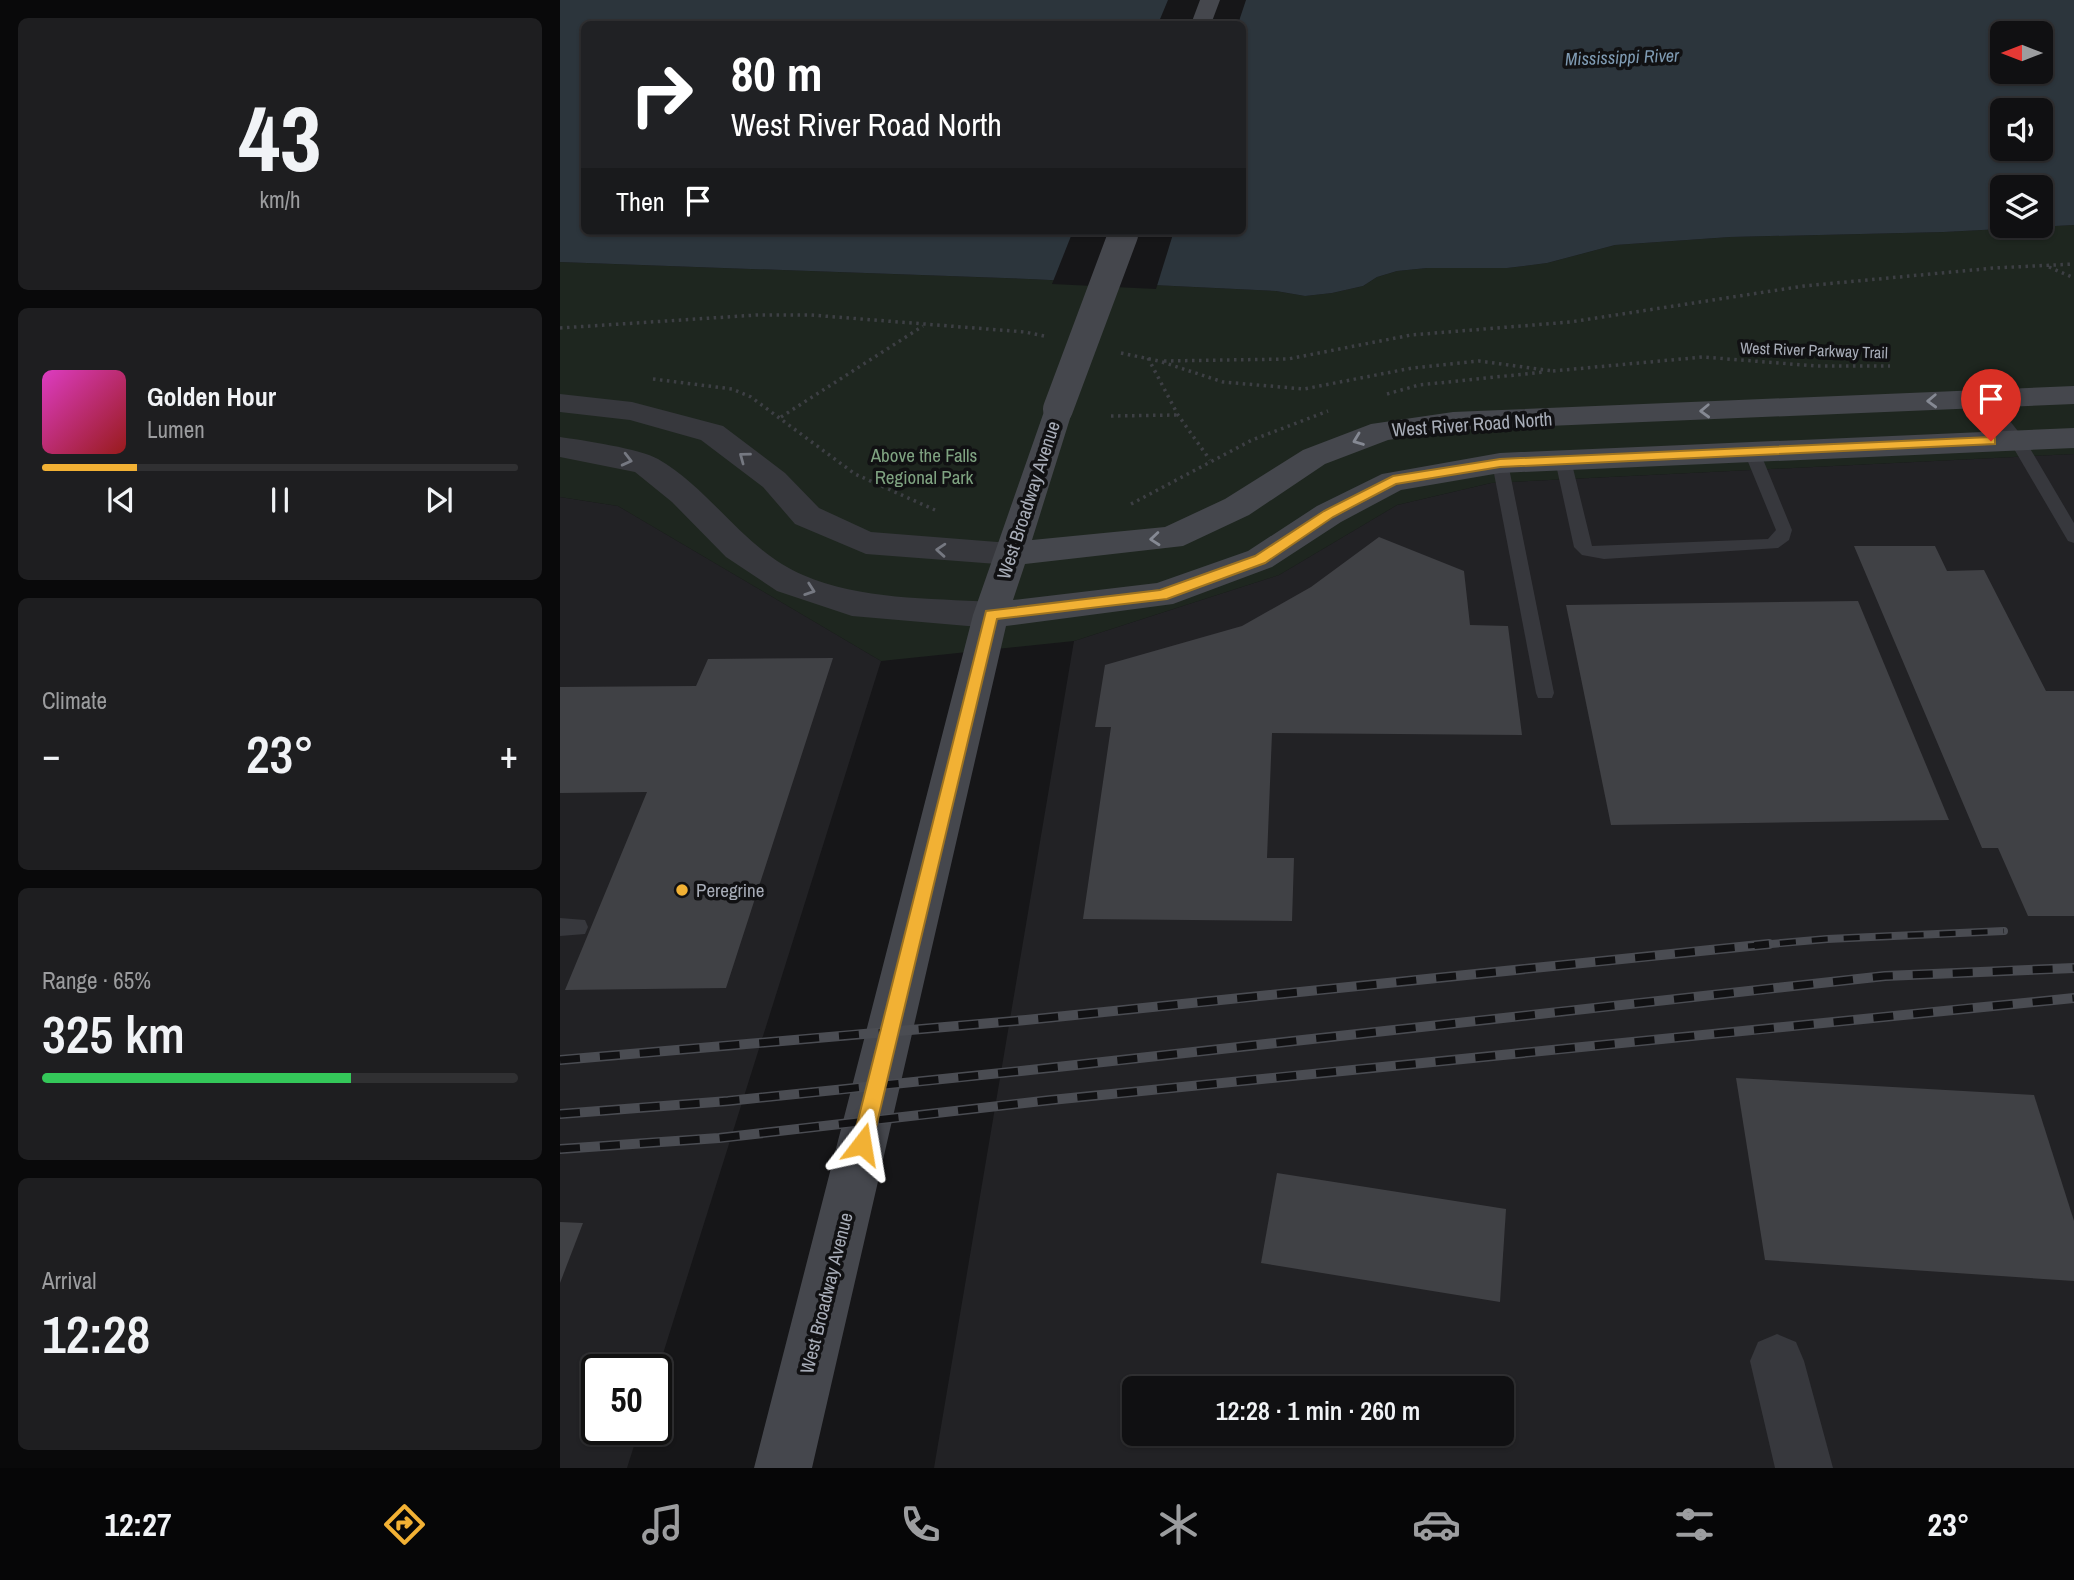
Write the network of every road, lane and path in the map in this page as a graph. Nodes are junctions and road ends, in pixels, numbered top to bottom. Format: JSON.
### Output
{"nodes":[{"id":1,"x":1210,"y":0,"type":"edge"},
{"id":2,"x":1202,"y":21,"type":"edge"},
{"id":3,"x":1123,"y":235,"type":"edge"},
{"id":4,"x":2074,"y":264,"type":"edge"},
{"id":5,"x":2047,"y":265,"type":"junction"},
{"id":6,"x":2074,"y":278,"type":"edge"},
{"id":7,"x":924,"y":326,"type":"junction"},
{"id":8,"x":560,"y":328,"type":"edge"},
{"id":9,"x":1052,"y":338,"type":"dead end"},
{"id":10,"x":1120,"y":353,"type":"dead end"},
{"id":11,"x":1147,"y":358,"type":"junction"},
{"id":12,"x":1159,"y":361,"type":"junction"},
{"id":13,"x":1894,"y":366,"type":"dead end"},
{"id":14,"x":2074,"y":395,"type":"edge"},
{"id":15,"x":1985,"y":399,"type":"junction"},
{"id":16,"x":560,"y":403,"type":"edge"},
{"id":17,"x":1178,"y":415,"type":"junction"},
{"id":18,"x":1111,"y":416,"type":"dead end"},
{"id":19,"x":782,"y":417,"type":"dead end"},
{"id":20,"x":2074,"y":438,"type":"edge"},
{"id":21,"x":2017,"y":440,"type":"junction"},
{"id":22,"x":560,"y":447,"type":"edge"},
{"id":23,"x":1752,"y":452,"type":"junction"},
{"id":24,"x":1210,"y":460,"type":"dead end"},
{"id":25,"x":1563,"y":460,"type":"junction"},
{"id":26,"x":1500,"y":463,"type":"junction"},
{"id":27,"x":2074,"y":537,"type":"edge"},
{"id":28,"x":1010,"y":554,"type":"junction"},
{"id":29,"x":991,"y":615,"type":"junction"},
{"id":30,"x":1545,"y":693,"type":"dead end"},
{"id":31,"x":1777,"y":1361,"type":"dead end"},
{"id":32,"x":783,"y":1468,"type":"edge"},
{"id":33,"x":1804,"y":1468,"type":"edge"}],
"edges":[{"from":1,"to":2,"type":"street"},
{"from":3,"to":28,"type":"street","name":"West Broadway Avenue","bridge":true},
{"from":4,"to":5,"type":"path"},
{"from":5,"to":6,"type":"path"},
{"from":5,"to":12,"type":"path"},
{"from":7,"to":8,"type":"path"},
{"from":7,"to":9,"type":"path"},
{"from":7,"to":19,"type":"path"},
{"from":10,"to":11,"type":"path"},
{"from":11,"to":12,"type":"path"},
{"from":11,"to":17,"type":"path"},
{"from":12,"to":13,"type":"path","name":"West River Parkway Trail"},
{"from":14,"to":15,"type":"street","name":"West River Road North"},
{"from":15,"to":21,"type":"lane"},
{"from":15,"to":28,"type":"street","name":"West River Road North","one_way":true},
{"from":28,"to":16,"type":"street","name":"West River Road North","one_way":true},
{"from":17,"to":18,"type":"path"},
{"from":17,"to":24,"type":"path"},
{"from":20,"to":21,"type":"street"},
{"from":21,"to":23,"type":"street"},
{"from":21,"to":27,"type":"lane"},
{"from":22,"to":29,"type":"street","one_way":true},
{"from":23,"to":25,"type":"street"},
{"from":23,"to":25,"type":"lane"},
{"from":25,"to":26,"type":"street"},
{"from":26,"to":29,"type":"street"},
{"from":26,"to":30,"type":"lane"},
{"from":28,"to":29,"type":"street","name":"West Broadway Avenue"},
{"from":29,"to":32,"type":"street","name":"West Broadway Avenue"},
{"from":31,"to":33,"type":"street"}]}
